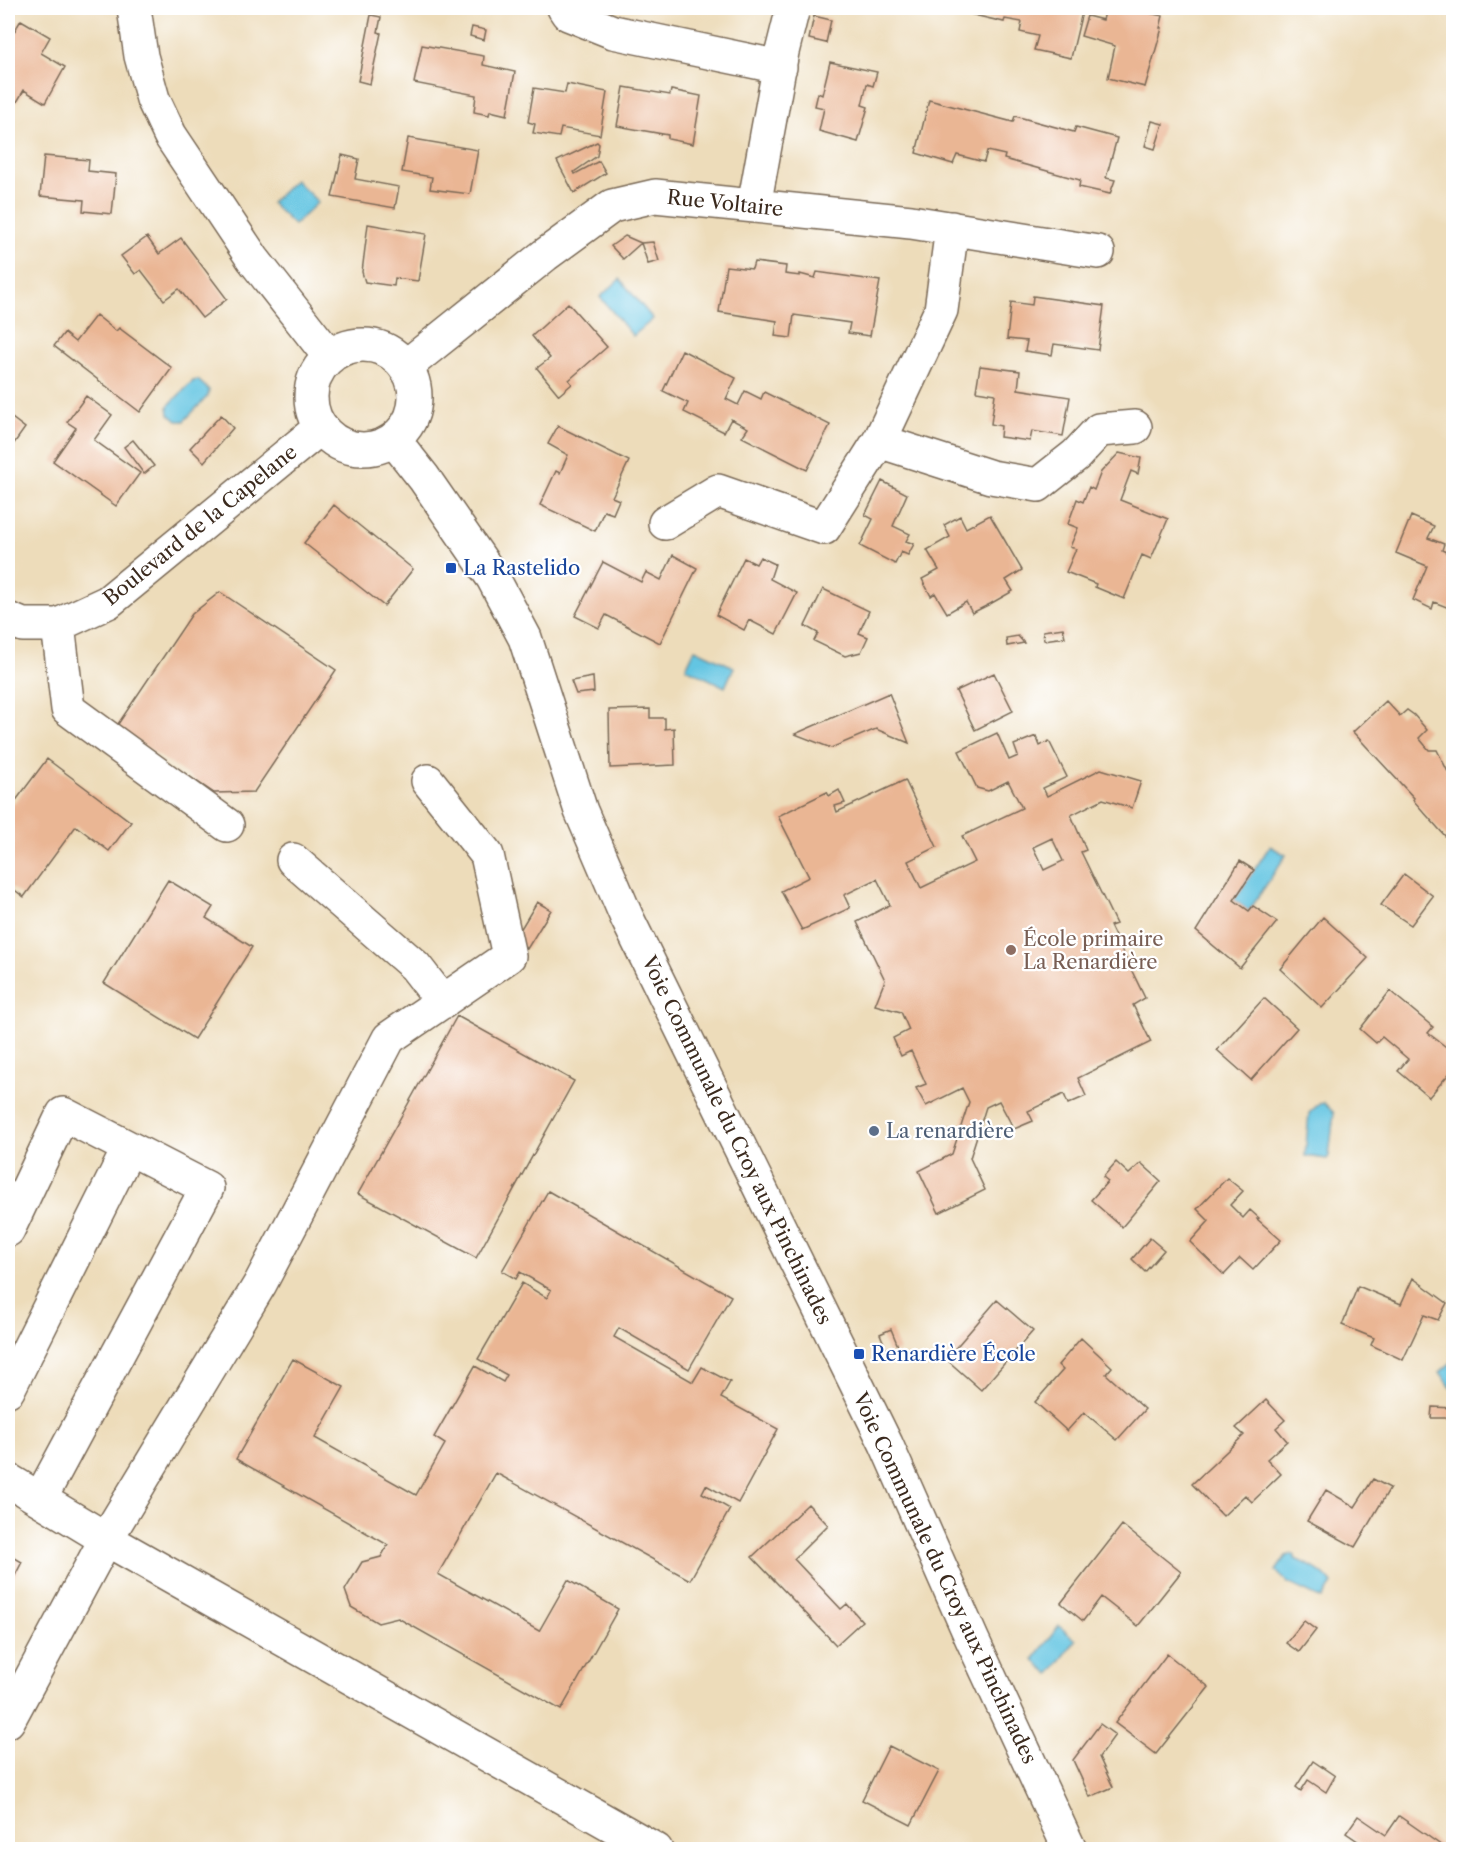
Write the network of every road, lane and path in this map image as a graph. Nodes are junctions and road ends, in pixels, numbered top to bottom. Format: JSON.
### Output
{"nodes":[{"id":1,"x":134,"y":8,"type":"edge"},
{"id":2,"x":564,"y":8,"type":"edge"},
{"id":3,"x":793,"y":8,"type":"edge"},
{"id":4,"x":780,"y":67,"type":"junction"},
{"id":5,"x":754,"y":206,"type":"junction"},
{"id":6,"x":952,"y":228,"type":"junction"},
{"id":7,"x":1098,"y":252,"type":"dead end"},
{"id":8,"x":330,"y":357,"type":"junction"},
{"id":9,"x":405,"y":366,"type":"junction"},
{"id":10,"x":1136,"y":427,"type":"dead end"},
{"id":11,"x":320,"y":428,"type":"junction"},
{"id":12,"x":394,"y":440,"type":"junction"},
{"id":13,"x":879,"y":441,"type":"junction"},
{"id":14,"x":665,"y":523,"type":"dead end"},
{"id":15,"x":8,"y":619,"type":"edge"},
{"id":16,"x":58,"y":625,"type":"junction"},
{"id":17,"x":428,"y":781,"type":"dead end"},
{"id":18,"x":227,"y":825,"type":"dead end"},
{"id":19,"x":293,"y":861,"type":"dead end"},
{"id":20,"x":443,"y":1002,"type":"junction"},
{"id":21,"x":129,"y":1148,"type":"junction"},
{"id":22,"x":8,"y":1230,"type":"edge"},
{"id":23,"x":8,"y":1390,"type":"edge"},
{"id":24,"x":8,"y":1480,"type":"edge"},
{"id":25,"x":40,"y":1499,"type":"junction"},
{"id":26,"x":106,"y":1539,"type":"junction"},
{"id":27,"x":8,"y":1721,"type":"edge"},
{"id":28,"x":656,"y":1850,"type":"edge"},
{"id":29,"x":1070,"y":1850,"type":"edge"}],
"edges":[{"from":1,"to":8,"type":"street"},
{"from":2,"to":4,"type":"street"},
{"from":3,"to":4,"type":"street"},
{"from":4,"to":5,"type":"street"},
{"from":5,"to":6,"type":"street","name":"Rue Voltaire"},
{"from":5,"to":9,"type":"street","name":"Rue Voltaire"},
{"from":6,"to":7,"type":"street","name":"Rue Voltaire"},
{"from":6,"to":13,"type":"street"},
{"from":8,"to":9,"type":"street"},
{"from":8,"to":11,"type":"street"},
{"from":9,"to":12,"type":"street"},
{"from":10,"to":13,"type":"street"},
{"from":11,"to":12,"type":"street"},
{"from":11,"to":16,"type":"street","name":"Boulevard de la Capelane"},
{"from":12,"to":29,"type":"street","name":"Voie Communale du Croy aux Pinchinades"},
{"from":13,"to":14,"type":"street"},
{"from":15,"to":16,"type":"street","name":"Boulevard de la Capelane"},
{"from":16,"to":18,"type":"street"},
{"from":17,"to":20,"type":"street"},
{"from":19,"to":20,"type":"street"},
{"from":20,"to":26,"type":"street"},
{"from":21,"to":22,"type":"street"},
{"from":21,"to":23,"type":"street"},
{"from":21,"to":25,"type":"street"},
{"from":24,"to":25,"type":"street"},
{"from":25,"to":26,"type":"street"},
{"from":26,"to":27,"type":"street"},
{"from":26,"to":28,"type":"street"}]}
